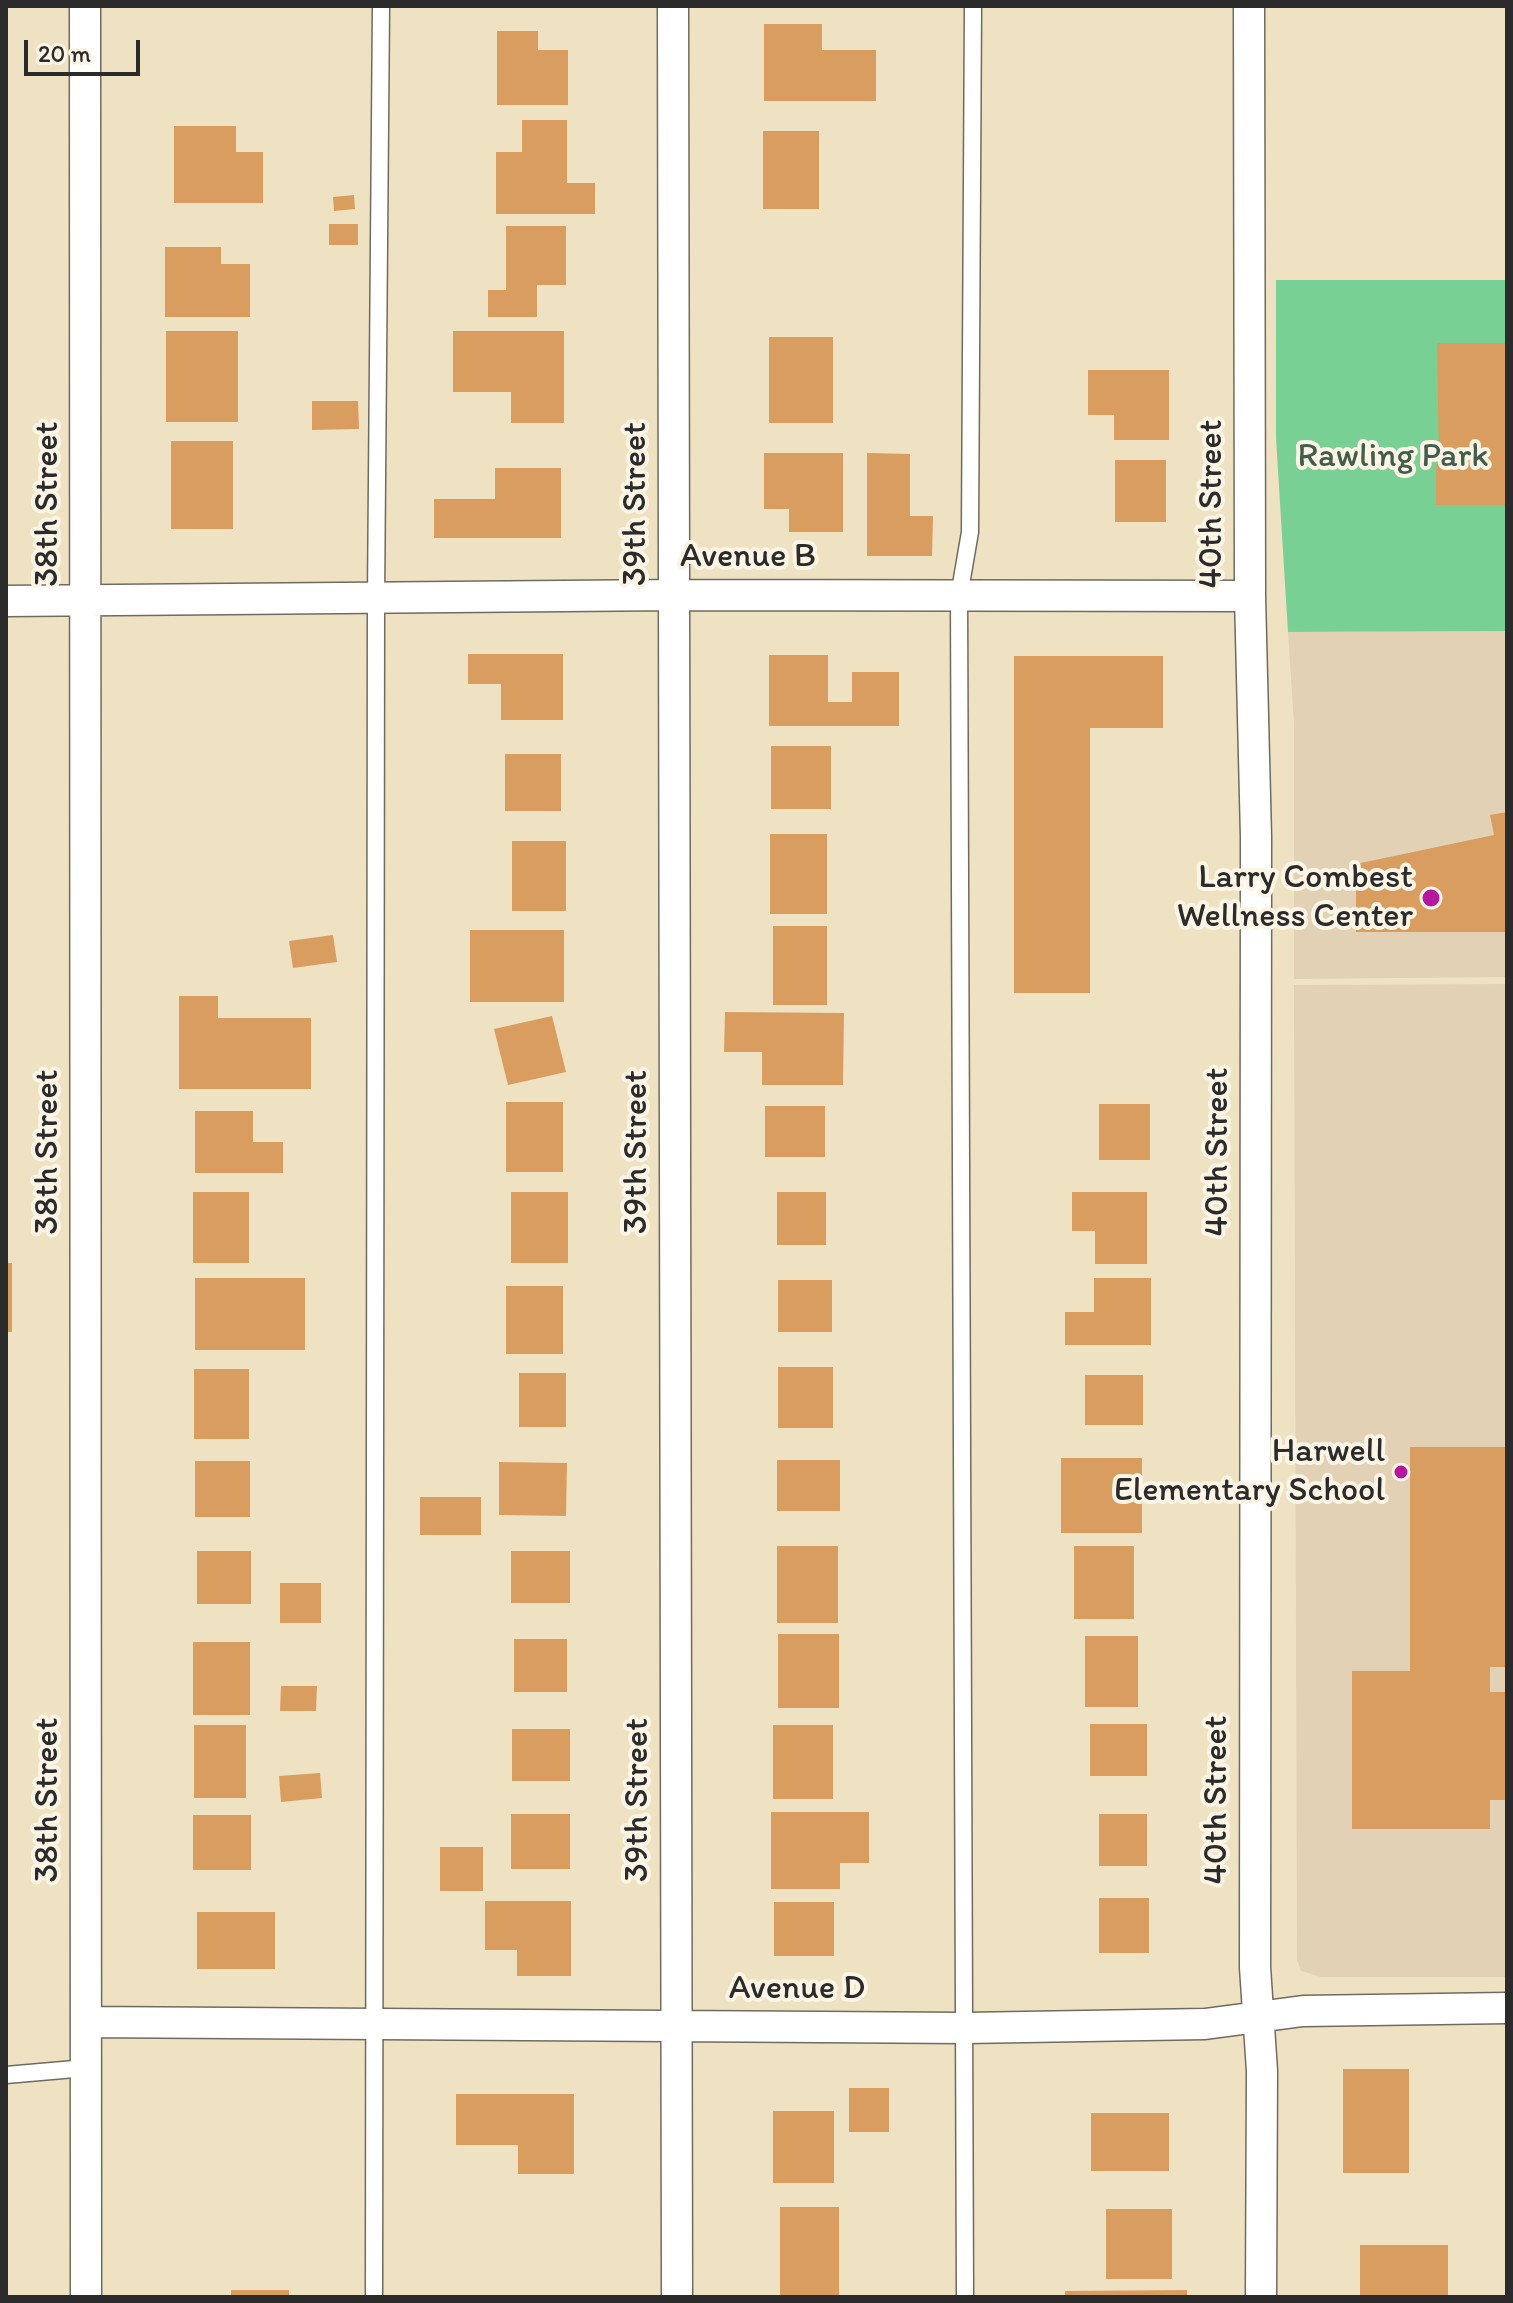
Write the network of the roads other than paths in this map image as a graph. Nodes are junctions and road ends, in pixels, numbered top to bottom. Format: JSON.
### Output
{"nodes":[{"id":1,"x":85,"y":6,"type":"edge"},
{"id":2,"x":381,"y":6,"type":"edge"},
{"id":3,"x":673,"y":6,"type":"edge"},
{"id":4,"x":973,"y":6,"type":"edge"},
{"id":5,"x":1249,"y":6,"type":"edge"},
{"id":6,"x":674,"y":595,"type":"junction"},
{"id":7,"x":959,"y":596,"type":"junction"},
{"id":8,"x":1250,"y":596,"type":"junction"},
{"id":9,"x":376,"y":598,"type":"junction"},
{"id":10,"x":86,"y":600,"type":"junction"},
{"id":11,"x":6,"y":601,"type":"edge"},
{"id":12,"x":1507,"y":2008,"type":"edge"},
{"id":13,"x":1258,"y":2017,"type":"junction"},
{"id":14,"x":86,"y":2022,"type":"junction"},
{"id":15,"x":374,"y":2024,"type":"junction"},
{"id":16,"x":677,"y":2026,"type":"junction"},
{"id":17,"x":965,"y":2028,"type":"junction"},
{"id":18,"x":86,"y":2068,"type":"junction"},
{"id":19,"x":6,"y":2075,"type":"edge"},
{"id":20,"x":86,"y":2297,"type":"edge"},
{"id":21,"x":374,"y":2297,"type":"edge"},
{"id":22,"x":677,"y":2297,"type":"edge"},
{"id":23,"x":965,"y":2297,"type":"edge"},
{"id":24,"x":1261,"y":2297,"type":"edge"}],
"edges":[{"from":1,"to":10,"type":"street","name":"38th Street"},
{"from":2,"to":9,"type":"lane"},
{"from":3,"to":6,"type":"street","name":"39th Street"},
{"from":4,"to":7,"type":"lane"},
{"from":5,"to":8,"type":"street","name":"40th Street"},
{"from":6,"to":7,"type":"street","name":"Avenue B"},
{"from":6,"to":9,"type":"street","name":"Avenue B"},
{"from":6,"to":16,"type":"street","name":"39th Street"},
{"from":7,"to":8,"type":"street","name":"Avenue B"},
{"from":7,"to":17,"type":"lane"},
{"from":8,"to":13,"type":"street","name":"40th Street"},
{"from":9,"to":10,"type":"street","name":"Avenue B"},
{"from":9,"to":15,"type":"lane"},
{"from":10,"to":11,"type":"street","name":"Avenue B"},
{"from":10,"to":14,"type":"street","name":"38th Street"},
{"from":12,"to":13,"type":"street","name":"Avenue D"},
{"from":13,"to":17,"type":"street","name":"Avenue D"},
{"from":13,"to":24,"type":"street","name":"40th Street"},
{"from":14,"to":15,"type":"street","name":"Avenue D"},
{"from":14,"to":18,"type":"street","name":"38th Street"},
{"from":15,"to":16,"type":"street","name":"Avenue D"},
{"from":15,"to":21,"type":"lane"},
{"from":16,"to":17,"type":"street","name":"Avenue D"},
{"from":16,"to":22,"type":"street","name":"39th Street"},
{"from":17,"to":23,"type":"lane"},
{"from":18,"to":19,"type":"lane"},
{"from":18,"to":20,"type":"street","name":"38th Street"}]}
